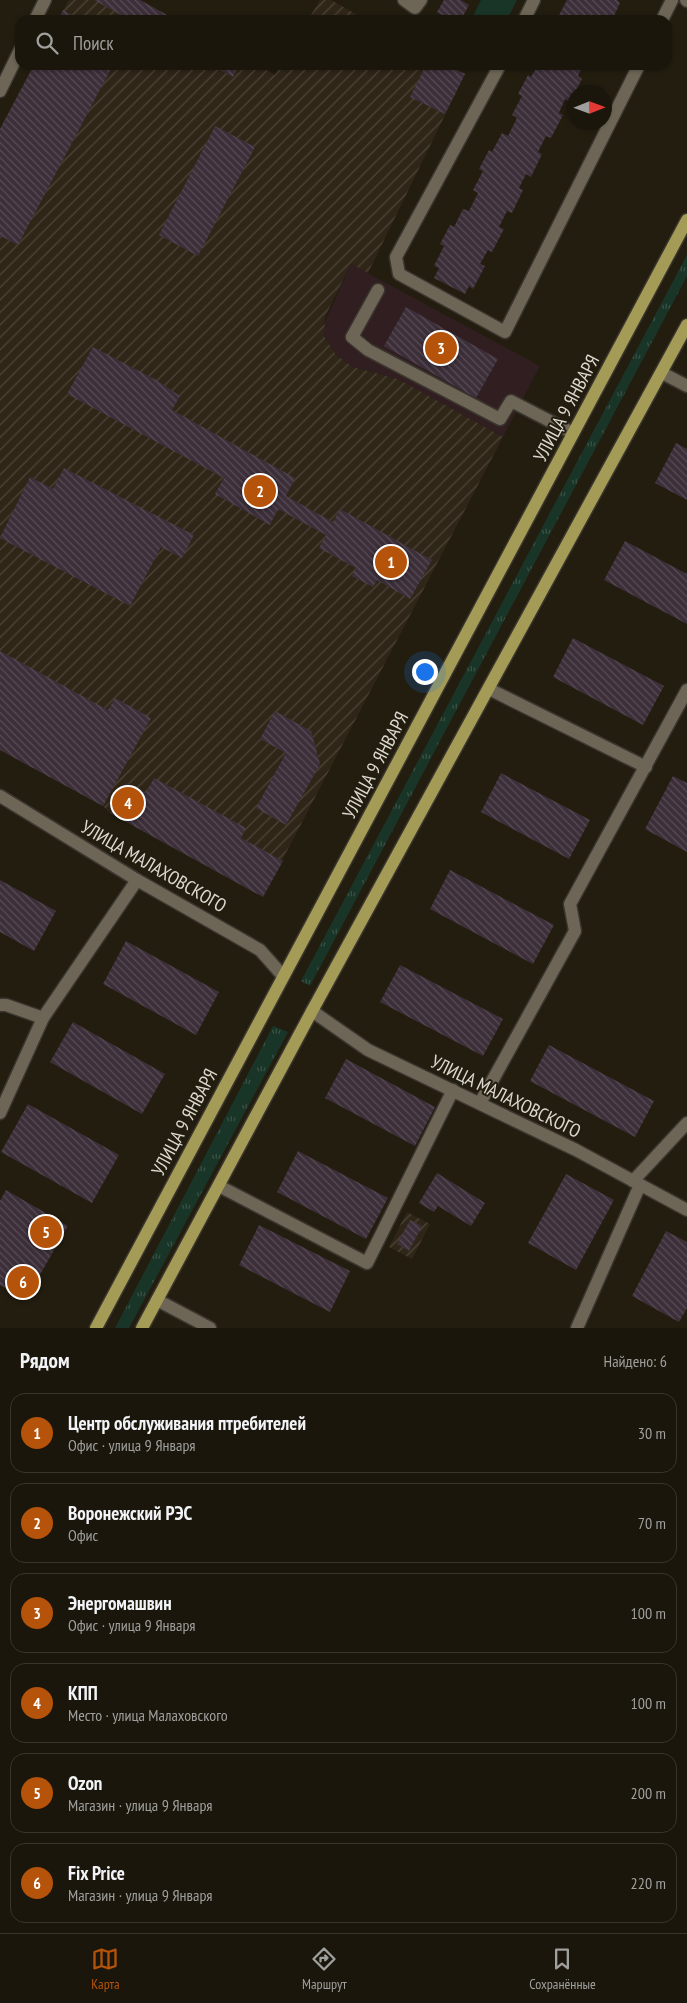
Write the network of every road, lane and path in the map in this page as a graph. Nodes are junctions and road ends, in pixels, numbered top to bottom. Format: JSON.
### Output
{"nodes":[{"id":1,"x":45,"y":0,"type":"edge"},
{"id":2,"x":404,"y":0,"type":"edge"},
{"id":3,"x":421,"y":0,"type":"edge"},
{"id":4,"x":534,"y":0,"type":"edge"},
{"id":5,"x":672,"y":0,"type":"edge"},
{"id":6,"x":38,"y":15,"type":"edge"},
{"id":7,"x":526,"y":15,"type":"edge"},
{"id":8,"x":664,"y":15,"type":"edge"},
{"id":9,"x":15,"y":60,"type":"edge"},
{"id":10,"x":497,"y":70,"type":"edge"},
{"id":11,"x":636,"y":70,"type":"edge"},
{"id":12,"x":0,"y":90,"type":"edge"},
{"id":13,"x":687,"y":220,"type":"edge"},
{"id":14,"x":378,"y":290,"type":"dead end"},
{"id":15,"x":687,"y":325,"type":"edge"},
{"id":16,"x":662,"y":373,"type":"junction"},
{"id":17,"x":687,"y":386,"type":"edge"},
{"id":18,"x":573,"y":433,"type":"junction"},
{"id":19,"x":489,"y":689,"type":"junction"},
{"id":20,"x":687,"y":690,"type":"edge"},
{"id":21,"x":646,"y":767,"type":"junction"},
{"id":22,"x":0,"y":796,"type":"edge"},
{"id":23,"x":137,"y":880,"type":"junction"},
{"id":24,"x":283,"y":976,"type":"junction"},
{"id":25,"x":0,"y":1005,"type":"edge"},
{"id":26,"x":312,"y":1011,"type":"junction"},
{"id":27,"x":43,"y":1018,"type":"junction"},
{"id":28,"x":452,"y":1090,"type":"junction"},
{"id":29,"x":480,"y":1103,"type":"junction"},
{"id":30,"x":0,"y":1113,"type":"edge"},
{"id":31,"x":687,"y":1123,"type":"edge"},
{"id":32,"x":637,"y":1183,"type":"junction"},
{"id":33,"x":219,"y":1186,"type":"junction"},
{"id":34,"x":687,"y":1210,"type":"edge"},
{"id":35,"x":157,"y":1300,"type":"junction"},
{"id":36,"x":96,"y":1328,"type":"edge"},
{"id":37,"x":142,"y":1328,"type":"edge"},
{"id":38,"x":210,"y":1328,"type":"edge"},
{"id":39,"x":577,"y":1328,"type":"edge"}],
"edges":[{"from":1,"to":6,"type":"street"},
{"from":2,"to":3,"type":"street"},
{"from":4,"to":7,"type":"street"},
{"from":5,"to":8,"type":"street"},
{"from":9,"to":12,"type":"street"},
{"from":10,"to":11,"type":"street"},
{"from":13,"to":18,"type":"main road","name":"УЛИЦА 9 ЯНВАРЯ"},
{"from":14,"to":18,"type":"street"},
{"from":15,"to":16,"type":"main road"},
{"from":16,"to":17,"type":"street"},
{"from":16,"to":19,"type":"main road"},
{"from":18,"to":24,"type":"main road","name":"УЛИЦА 9 ЯНВАРЯ"},
{"from":19,"to":21,"type":"street"},
{"from":19,"to":26,"type":"main road"},
{"from":20,"to":21,"type":"street"},
{"from":21,"to":29,"type":"street"},
{"from":22,"to":23,"type":"street","name":"УЛИЦА МАЛАХОВСКОГО"},
{"from":23,"to":24,"type":"street","name":"УЛИЦА МАЛАХОВСКОГО"},
{"from":23,"to":27,"type":"street"},
{"from":24,"to":36,"type":"main road","name":"УЛИЦА 9 ЯНВАРЯ"},
{"from":25,"to":27,"type":"street"},
{"from":26,"to":28,"type":"street","name":"УЛИЦА МАЛАХОВСКОГО"},
{"from":26,"to":33,"type":"main road"},
{"from":27,"to":30,"type":"street"},
{"from":28,"to":29,"type":"street","name":"УЛИЦА МАЛАХОВСКОГО"},
{"from":28,"to":33,"type":"street"},
{"from":29,"to":32,"type":"street","name":"УЛИЦА МАЛАХОВСКОГО"},
{"from":31,"to":32,"type":"street"},
{"from":32,"to":34,"type":"street","name":"УЛИЦА МАЛАХОВСКОГО"},
{"from":32,"to":39,"type":"street"},
{"from":33,"to":35,"type":"main road"},
{"from":35,"to":37,"type":"main road"},
{"from":35,"to":38,"type":"street"}]}
